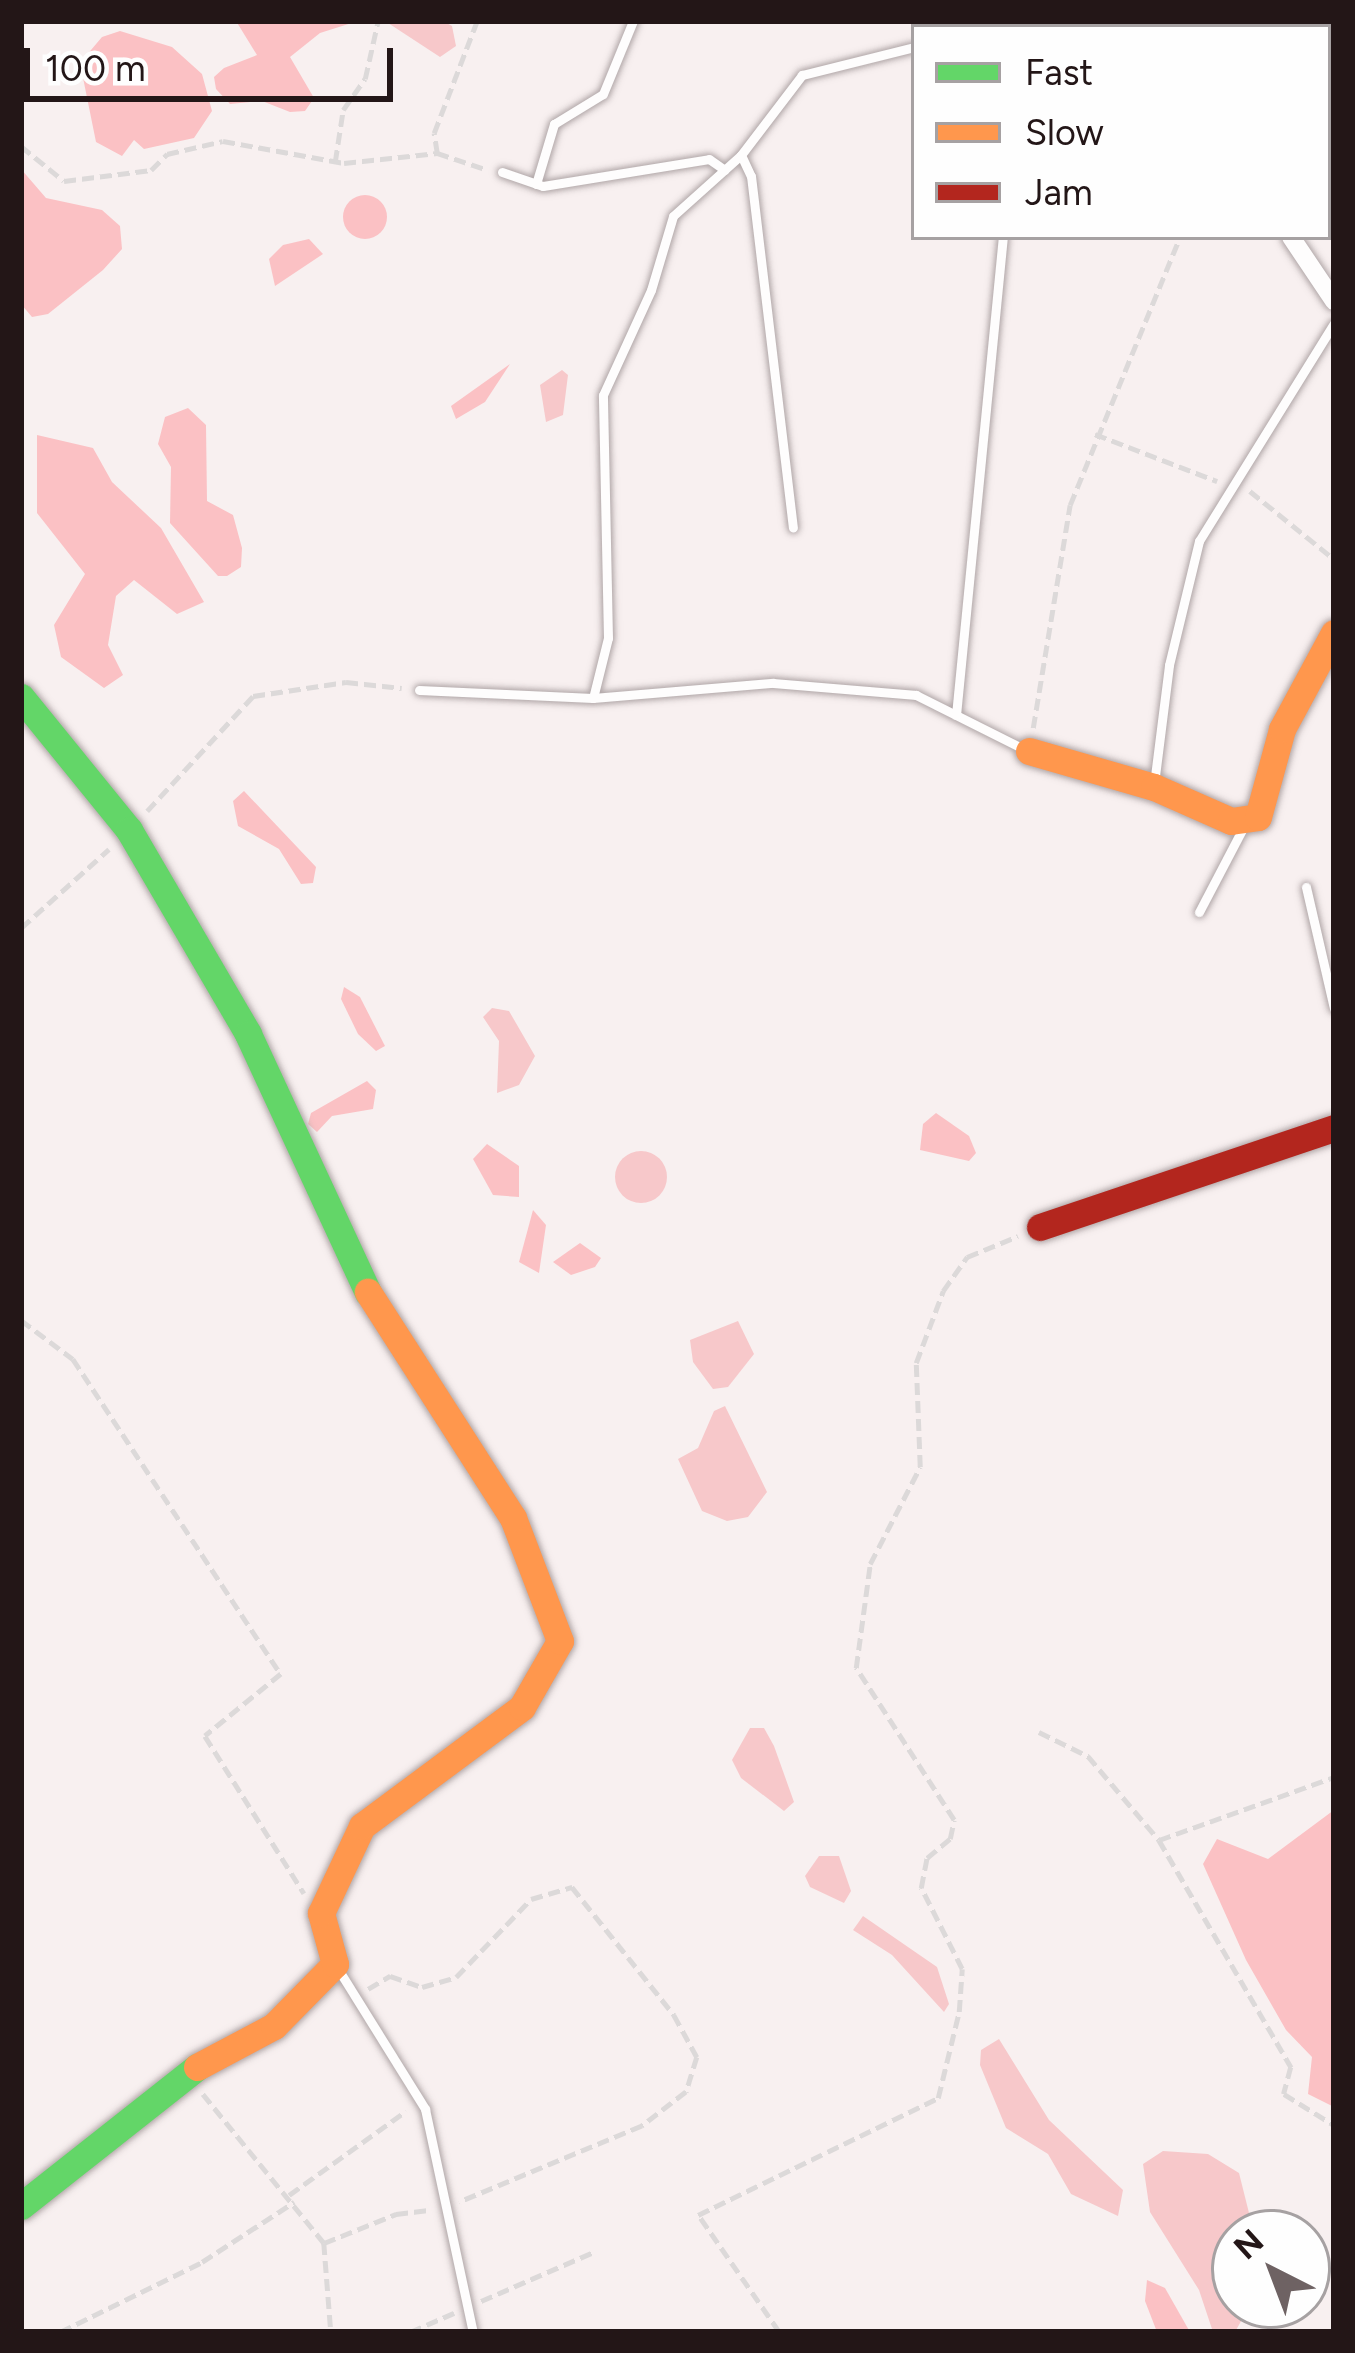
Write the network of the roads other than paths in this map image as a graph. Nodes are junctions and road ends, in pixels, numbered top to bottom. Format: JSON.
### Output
{"nodes":[{"id":1,"x":633,"y":21,"type":"edge"},
{"id":2,"x":911,"y":47,"type":"edge"},
{"id":3,"x":741,"y":155,"type":"junction"},
{"id":4,"x":725,"y":170,"type":"junction"},
{"id":5,"x":502,"y":172,"type":"road end"},
{"id":6,"x":536,"y":184,"type":"junction"},
{"id":7,"x":1003,"y":240,"type":"edge"},
{"id":8,"x":1293,"y":240,"type":"edge"},
{"id":9,"x":1334,"y":302,"type":"edge"},
{"id":10,"x":1334,"y":322,"type":"edge"},
{"id":11,"x":793,"y":528,"type":"dead end"},
{"id":12,"x":1334,"y":633,"type":"edge"},
{"id":13,"x":419,"y":690,"type":"road end"},
{"id":14,"x":21,"y":697,"type":"edge"},
{"id":15,"x":593,"y":698,"type":"junction"},
{"id":16,"x":956,"y":715,"type":"junction"},
{"id":17,"x":1029,"y":751,"type":"joint"},
{"id":18,"x":1154,"y":787,"type":"junction"},
{"id":19,"x":1245,"y":821,"type":"junction"},
{"id":20,"x":1306,"y":886,"type":"dead end"},
{"id":21,"x":1198,"y":912,"type":"dead end"},
{"id":22,"x":1334,"y":1008,"type":"edge"},
{"id":23,"x":1334,"y":1128,"type":"edge"},
{"id":24,"x":1040,"y":1227,"type":"road end"},
{"id":25,"x":335,"y":1964,"type":"junction"},
{"id":26,"x":21,"y":2206,"type":"edge"},
{"id":27,"x":473,"y":2332,"type":"edge"}],
"edges":[{"from":1,"to":6,"type":"lane"},
{"from":2,"to":3,"type":"lane"},
{"from":3,"to":4,"type":"lane"},
{"from":3,"to":11,"type":"lane"},
{"from":4,"to":6,"type":"lane"},
{"from":4,"to":15,"type":"lane"},
{"from":5,"to":6,"type":"lane"},
{"from":7,"to":16,"type":"lane"},
{"from":8,"to":9,"type":"street"},
{"from":10,"to":18,"type":"lane"},
{"from":12,"to":19,"type":"street"},
{"from":13,"to":15,"type":"lane"},
{"from":14,"to":25,"type":"street"},
{"from":15,"to":16,"type":"lane"},
{"from":16,"to":17,"type":"lane"},
{"from":17,"to":18,"type":"street"},
{"from":18,"to":19,"type":"street"},
{"from":19,"to":21,"type":"lane"},
{"from":20,"to":22,"type":"lane"},
{"from":23,"to":24,"type":"street"},
{"from":25,"to":26,"type":"street"},
{"from":25,"to":27,"type":"lane"}]}
